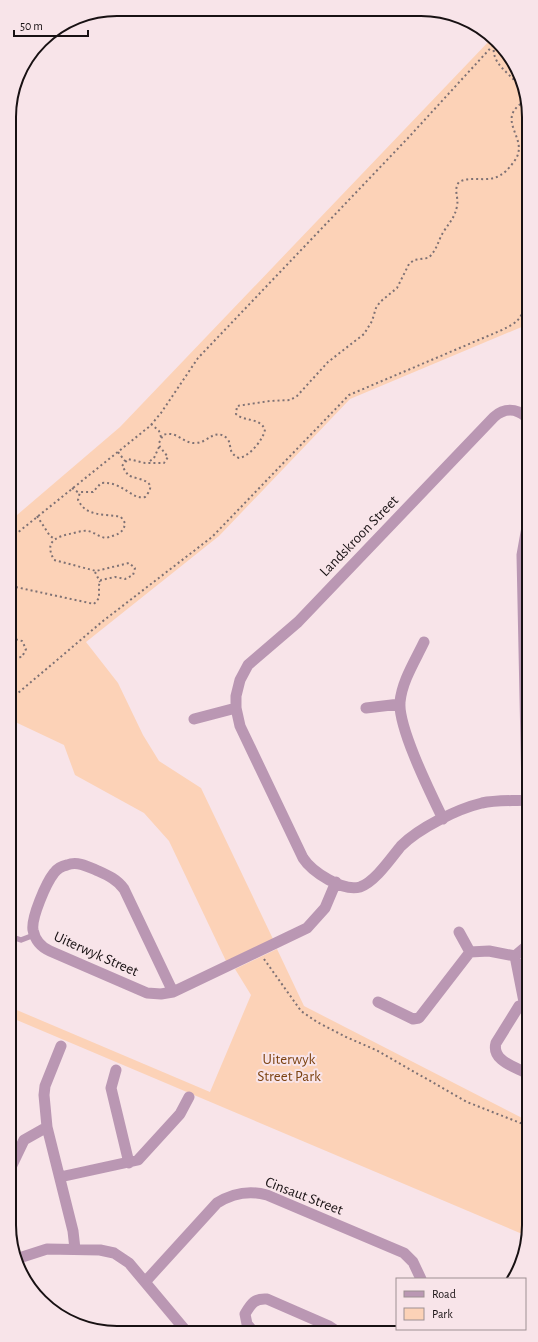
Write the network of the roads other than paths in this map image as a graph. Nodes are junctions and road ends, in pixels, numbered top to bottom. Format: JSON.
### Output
{"nodes":[{"id":1,"x":522,"y":414,"type":"edge"},
{"id":2,"x":424,"y":642,"type":"dead end"},
{"id":3,"x":400,"y":704,"type":"junction"},
{"id":4,"x":236,"y":708,"type":"junction"},
{"id":5,"x":366,"y":708,"type":"dead end"},
{"id":6,"x":194,"y":719,"type":"dead end"},
{"id":7,"x":522,"y":800,"type":"edge"},
{"id":8,"x":443,"y":819,"type":"junction"},
{"id":9,"x":336,"y":882,"type":"junction"},
{"id":10,"x":459,"y":932,"type":"dead end"},
{"id":11,"x":34,"y":935,"type":"junction"},
{"id":12,"x":16,"y":938,"type":"edge"},
{"id":13,"x":522,"y":950,"type":"edge"},
{"id":14,"x":470,"y":952,"type":"junction"},
{"id":15,"x":515,"y":956,"type":"junction"},
{"id":16,"x":522,"y":985,"type":"edge"},
{"id":17,"x":174,"y":992,"type":"junction"},
{"id":18,"x":378,"y":1002,"type":"dead end"},
{"id":19,"x":522,"y":1006,"type":"edge"},
{"id":20,"x":61,"y":1046,"type":"dead end"},
{"id":21,"x":116,"y":1070,"type":"dead end"},
{"id":22,"x":522,"y":1071,"type":"edge"},
{"id":23,"x":189,"y":1097,"type":"dead end"},
{"id":24,"x":47,"y":1127,"type":"junction"},
{"id":25,"x":16,"y":1157,"type":"edge"},
{"id":26,"x":128,"y":1163,"type":"junction"},
{"id":27,"x":60,"y":1177,"type":"junction"},
{"id":28,"x":75,"y":1249,"type":"junction"},
{"id":29,"x":21,"y":1257,"type":"edge"},
{"id":30,"x":421,"y":1278,"type":"edge"},
{"id":31,"x":146,"y":1282,"type":"junction"},
{"id":32,"x":182,"y":1326,"type":"edge"},
{"id":33,"x":249,"y":1326,"type":"edge"},
{"id":34,"x":329,"y":1326,"type":"edge"}],
"edges":[{"from":1,"to":4,"type":"street","name":"Landskroon Street"},
{"from":2,"to":3,"type":"street"},
{"from":3,"to":5,"type":"street"},
{"from":3,"to":8,"type":"street"},
{"from":4,"to":6,"type":"street"},
{"from":4,"to":9,"type":"street","name":"Landskroon Street"},
{"from":7,"to":8,"type":"street","name":"Landskroon Street"},
{"from":8,"to":9,"type":"street","name":"Landskroon Street"},
{"from":9,"to":17,"type":"street","name":"Uiterwyk Street"},
{"from":10,"to":14,"type":"street"},
{"from":11,"to":12,"type":"lane"},
{"from":11,"to":17,"type":"street","name":"Uiterwyk Street"},
{"from":11,"to":17,"type":"street","name":"Uiterwyk Street"},
{"from":13,"to":15,"type":"street"},
{"from":14,"to":15,"type":"street"},
{"from":14,"to":18,"type":"street"},
{"from":15,"to":16,"type":"street"},
{"from":19,"to":22,"type":"street"},
{"from":20,"to":24,"type":"street"},
{"from":21,"to":26,"type":"street"},
{"from":23,"to":26,"type":"street"},
{"from":24,"to":25,"type":"street"},
{"from":24,"to":27,"type":"street"},
{"from":26,"to":27,"type":"street"},
{"from":27,"to":28,"type":"street"},
{"from":28,"to":29,"type":"street"},
{"from":28,"to":31,"type":"street"},
{"from":30,"to":31,"type":"street","name":"Cinsaut Street"},
{"from":31,"to":32,"type":"street"},
{"from":33,"to":34,"type":"street"}]}
